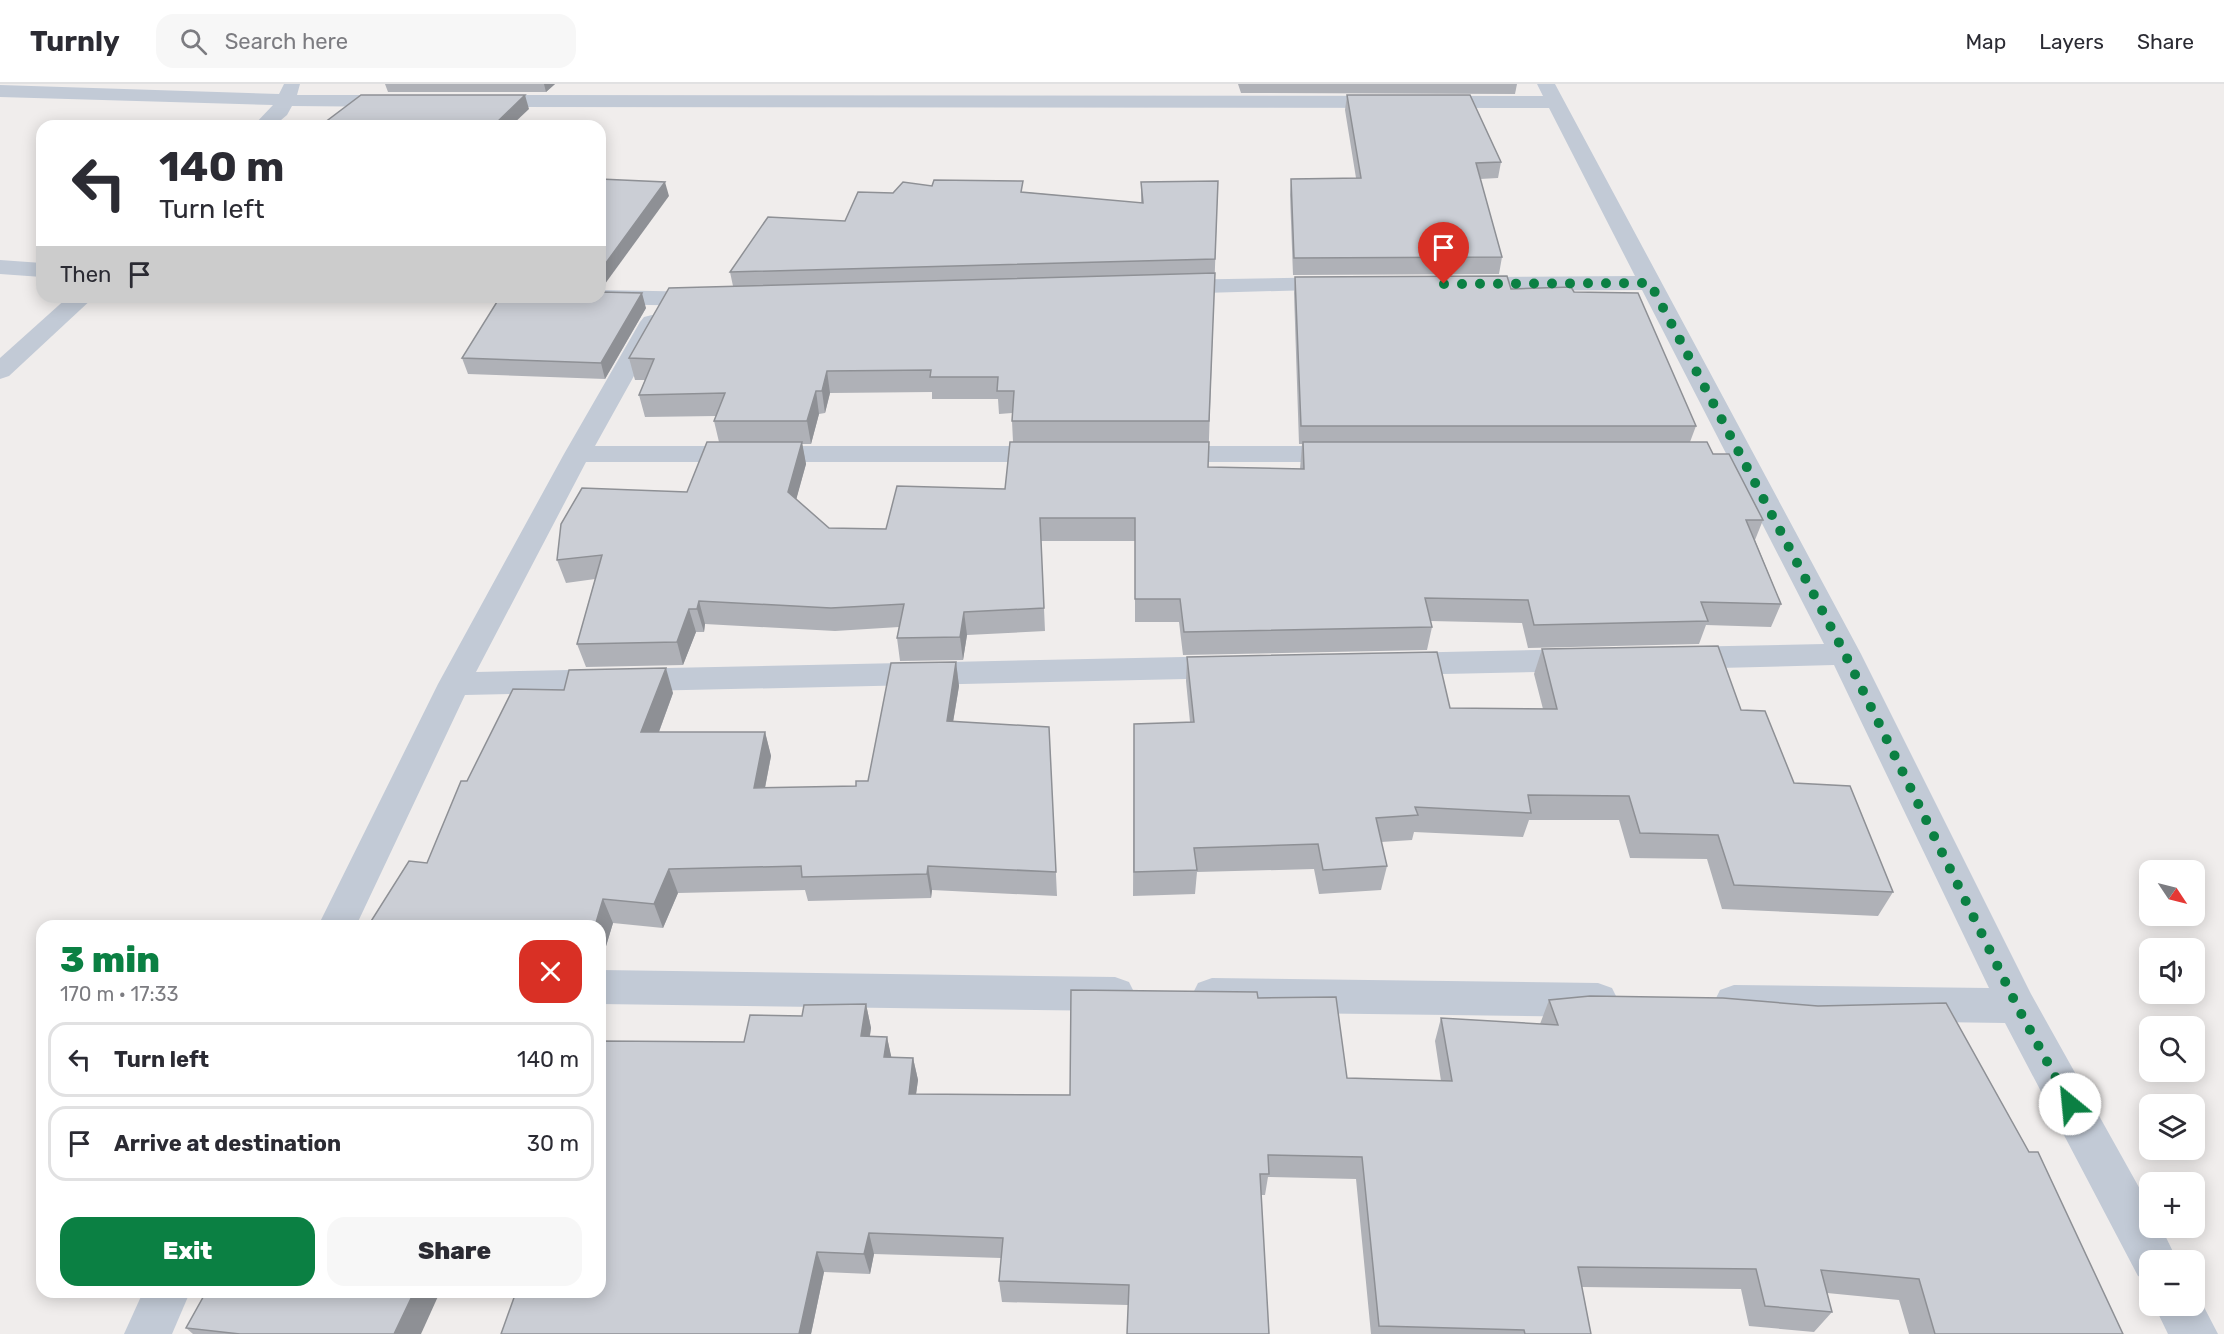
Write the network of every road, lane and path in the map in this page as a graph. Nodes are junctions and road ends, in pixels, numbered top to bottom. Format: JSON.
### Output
{"nodes":[{"id":1,"x":570,"y":84,"type":"edge"},
{"id":2,"x":0,"y":91,"type":"edge"},
{"id":3,"x":289,"y":92,"type":"edge"},
{"id":4,"x":1550,"y":93,"type":"edge"},
{"id":5,"x":415,"y":101,"type":"edge"},
{"id":6,"x":462,"y":101,"type":"edge"},
{"id":7,"x":557,"y":101,"type":"junction"},
{"id":8,"x":270,"y":120,"type":"edge"},
{"id":9,"x":537,"y":120,"type":"dead end"},
{"id":10,"x":0,"y":267,"type":"edge"},
{"id":11,"x":36,"y":270,"type":"edge"},
{"id":12,"x":1650,"y":283,"type":"junction"},
{"id":13,"x":1367,"y":284,"type":"edge"},
{"id":14,"x":1449,"y":284,"type":"edge"},
{"id":15,"x":1142,"y":287,"type":"edge"},
{"id":16,"x":606,"y":298,"type":"edge"},
{"id":17,"x":725,"y":298,"type":"edge"},
{"id":18,"x":665,"y":300,"type":"junction"},
{"id":19,"x":75,"y":303,"type":"edge"},
{"id":20,"x":0,"y":371,"type":"edge"},
{"id":21,"x":577,"y":454,"type":"junction"},
{"id":22,"x":1076,"y":454,"type":"edge"},
{"id":23,"x":1135,"y":454,"type":"edge"},
{"id":24,"x":1372,"y":454,"type":"edge"},
{"id":25,"x":1845,"y":654,"type":"junction"},
{"id":26,"x":1653,"y":658,"type":"edge"},
{"id":27,"x":1617,"y":659,"type":"edge"},
{"id":28,"x":1365,"y":664,"type":"edge"},
{"id":29,"x":1257,"y":667,"type":"edge"},
{"id":30,"x":454,"y":684,"type":"junction"},
{"id":31,"x":340,"y":920,"type":"edge"},
{"id":32,"x":606,"y":987,"type":"edge"},
{"id":33,"x":1636,"y":1001,"type":"edge"},
{"id":34,"x":1695,"y":1002,"type":"edge"},
{"id":35,"x":2017,"y":1006,"type":"junction"},
{"id":36,"x":2149,"y":1250,"type":"edge"},
{"id":37,"x":165,"y":1298,"type":"edge"},
{"id":38,"x":2184,"y":1316,"type":"edge"},
{"id":39,"x":148,"y":1334,"type":"edge"},
{"id":40,"x":2194,"y":1334,"type":"edge"}],
"edges":[{"from":1,"to":7,"type":"street"},
{"from":2,"to":3,"type":"street"},
{"from":3,"to":5,"type":"street"},
{"from":3,"to":8,"type":"street"},
{"from":4,"to":7,"type":"street"},
{"from":4,"to":12,"type":"street"},
{"from":6,"to":7,"type":"street"},
{"from":7,"to":9,"type":"street"},
{"from":10,"to":11,"type":"street"},
{"from":12,"to":14,"type":"street"},
{"from":12,"to":25,"type":"street"},
{"from":13,"to":15,"type":"street"},
{"from":16,"to":18,"type":"street"},
{"from":17,"to":18,"type":"street"},
{"from":18,"to":21,"type":"street"},
{"from":19,"to":20,"type":"street"},
{"from":21,"to":22,"type":"street"},
{"from":21,"to":30,"type":"street"},
{"from":23,"to":24,"type":"street"},
{"from":25,"to":26,"type":"street"},
{"from":25,"to":35,"type":"street"},
{"from":27,"to":28,"type":"street"},
{"from":29,"to":30,"type":"street"},
{"from":30,"to":31,"type":"street"},
{"from":32,"to":33,"type":"street"},
{"from":34,"to":35,"type":"street"},
{"from":35,"to":36,"type":"street"},
{"from":37,"to":39,"type":"street"},
{"from":38,"to":40,"type":"street"}]}
